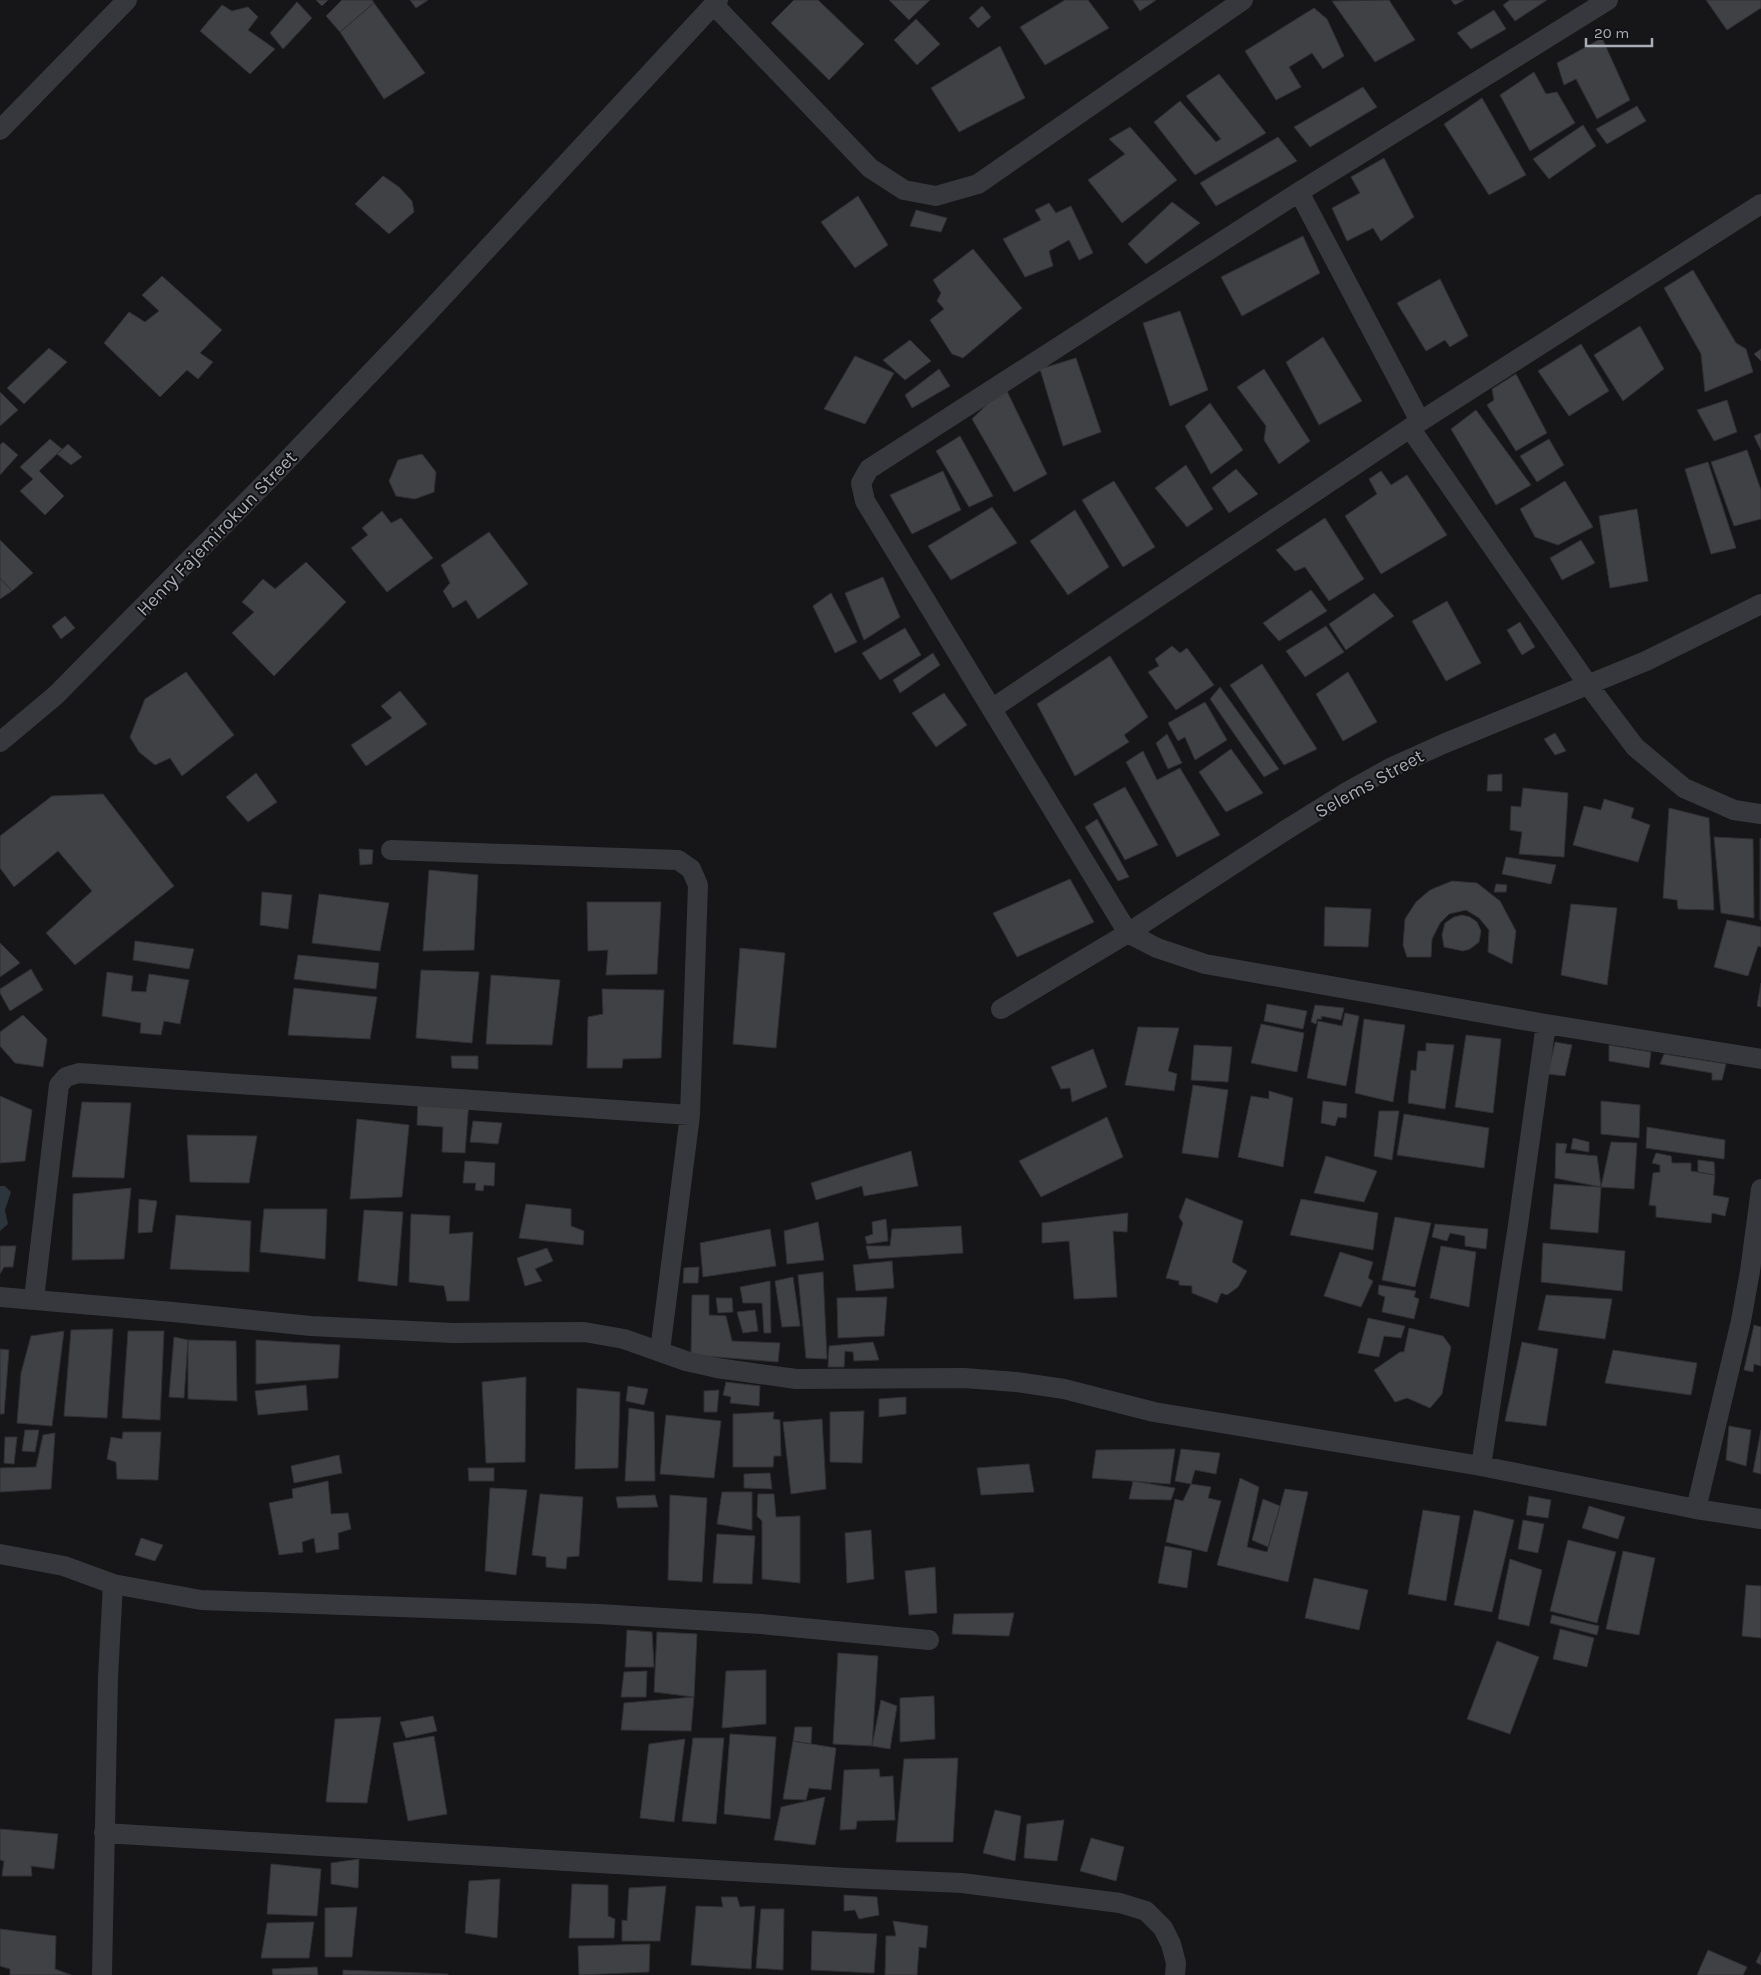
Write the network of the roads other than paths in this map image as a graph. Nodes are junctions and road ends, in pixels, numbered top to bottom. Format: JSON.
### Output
{"nodes":[{"id":1,"x":127,"y":0,"type":"edge"},
{"id":2,"x":1243,"y":0,"type":"edge"},
{"id":3,"x":1608,"y":0,"type":"edge"},
{"id":4,"x":716,"y":2,"type":"edge"},
{"id":5,"x":0,"y":130,"type":"edge"},
{"id":6,"x":1299,"y":192,"type":"junction"},
{"id":7,"x":1761,"y":204,"type":"edge"},
{"id":8,"x":1415,"y":425,"type":"junction"},
{"id":9,"x":1761,"y":604,"type":"edge"},
{"id":10,"x":1589,"y":686,"type":"junction"},
{"id":11,"x":993,"y":708,"type":"junction"},
{"id":12,"x":0,"y":742,"type":"edge"},
{"id":13,"x":1761,"y":814,"type":"edge"},
{"id":14,"x":391,"y":850,"type":"dead end"},
{"id":15,"x":1128,"y":933,"type":"junction"},
{"id":16,"x":1001,"y":1009,"type":"dead end"},
{"id":17,"x":1546,"y":1024,"type":"junction"},
{"id":18,"x":1761,"y":1059,"type":"edge"},
{"id":19,"x":690,"y":1115,"type":"junction"},
{"id":20,"x":1761,"y":1189,"type":"edge"},
{"id":21,"x":0,"y":1298,"type":"edge"},
{"id":22,"x":34,"y":1299,"type":"junction"},
{"id":23,"x":660,"y":1351,"type":"junction"},
{"id":24,"x":1481,"y":1466,"type":"junction"},
{"id":25,"x":1696,"y":1508,"type":"junction"},
{"id":26,"x":1761,"y":1519,"type":"edge"},
{"id":27,"x":0,"y":1554,"type":"edge"},
{"id":28,"x":113,"y":1584,"type":"junction"},
{"id":29,"x":930,"y":1640,"type":"dead end"},
{"id":30,"x":104,"y":1833,"type":"junction"},
{"id":31,"x":102,"y":1975,"type":"edge"},
{"id":32,"x":1175,"y":1975,"type":"edge"}],
"edges":[{"from":1,"to":5,"type":"street"},
{"from":2,"to":4,"type":"street"},
{"from":3,"to":6,"type":"street"},
{"from":4,"to":12,"type":"street","name":"Henry Fajemirokun Street"},
{"from":6,"to":8,"type":"street"},
{"from":6,"to":11,"type":"street"},
{"from":7,"to":8,"type":"street"},
{"from":8,"to":10,"type":"street"},
{"from":8,"to":11,"type":"street"},
{"from":9,"to":10,"type":"street","name":"Selems Street"},
{"from":10,"to":13,"type":"street"},
{"from":10,"to":15,"type":"street","name":"Selems Street"},
{"from":11,"to":15,"type":"street"},
{"from":14,"to":19,"type":"street"},
{"from":15,"to":16,"type":"street","name":"Selems Street"},
{"from":15,"to":17,"type":"street"},
{"from":17,"to":18,"type":"street"},
{"from":17,"to":24,"type":"street"},
{"from":19,"to":22,"type":"street"},
{"from":19,"to":23,"type":"street"},
{"from":20,"to":25,"type":"street"},
{"from":21,"to":22,"type":"street"},
{"from":22,"to":23,"type":"street"},
{"from":23,"to":24,"type":"street"},
{"from":24,"to":25,"type":"street"},
{"from":25,"to":26,"type":"street"},
{"from":27,"to":28,"type":"street"},
{"from":28,"to":29,"type":"street"},
{"from":28,"to":30,"type":"street"},
{"from":30,"to":31,"type":"street"},
{"from":30,"to":32,"type":"street"}]}
